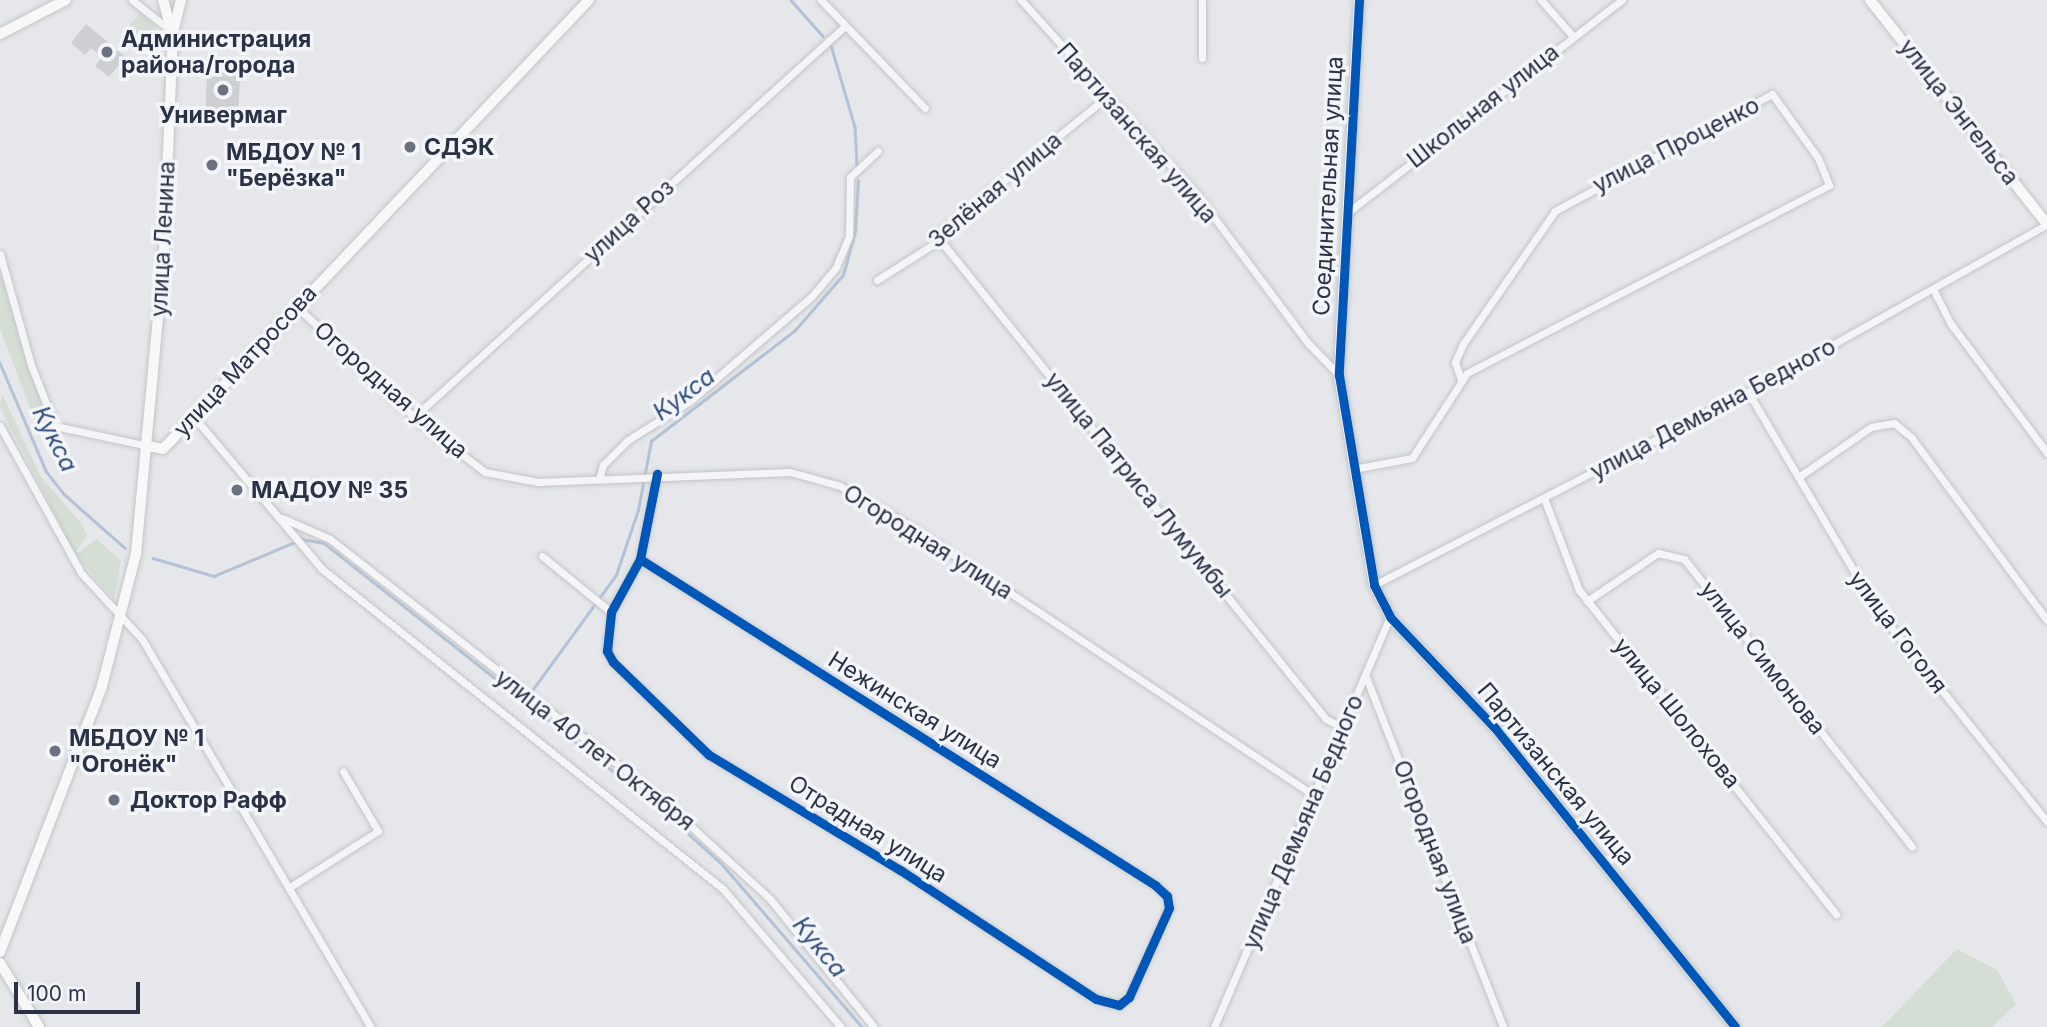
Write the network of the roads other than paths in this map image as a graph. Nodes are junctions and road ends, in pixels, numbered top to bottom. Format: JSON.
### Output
{"nodes":[{"id":1,"x":66,"y":0,"type":"edge"},
{"id":2,"x":132,"y":0,"type":"edge"},
{"id":3,"x":163,"y":0,"type":"edge"},
{"id":4,"x":181,"y":0,"type":"edge"},
{"id":5,"x":188,"y":0,"type":"edge"},
{"id":6,"x":589,"y":0,"type":"edge"},
{"id":7,"x":821,"y":0,"type":"edge"},
{"id":8,"x":1021,"y":0,"type":"edge"},
{"id":9,"x":1202,"y":0,"type":"edge"},
{"id":10,"x":1359,"y":0,"type":"edge"},
{"id":11,"x":1541,"y":0,"type":"edge"},
{"id":12,"x":1622,"y":0,"type":"edge"},
{"id":13,"x":1870,"y":0,"type":"edge"},
{"id":14,"x":175,"y":18,"type":"junction"},
{"id":15,"x":845,"y":26,"type":"junction"},
{"id":16,"x":173,"y":32,"type":"junction"},
{"id":17,"x":0,"y":33,"type":"edge"},
{"id":18,"x":1572,"y":35,"type":"junction"},
{"id":19,"x":1202,"y":58,"type":"dead end"},
{"id":20,"x":1108,"y":96,"type":"junction"},
{"id":21,"x":925,"y":108,"type":"dead end"},
{"id":22,"x":878,"y":150,"type":"dead end"},
{"id":23,"x":1346,"y":214,"type":"junction"},
{"id":24,"x":2047,"y":224,"type":"edge"},
{"id":25,"x":940,"y":240,"type":"junction"},
{"id":26,"x":0,"y":254,"type":"edge"},
{"id":27,"x":877,"y":280,"type":"dead end"},
{"id":28,"x":1933,"y":289,"type":"junction"},
{"id":29,"x":296,"y":306,"type":"junction"},
{"id":30,"x":1339,"y":375,"type":"junction"},
{"id":31,"x":1461,"y":379,"type":"junction"},
{"id":32,"x":1748,"y":392,"type":"junction"},
{"id":33,"x":194,"y":417,"type":"junction"},
{"id":34,"x":414,"y":417,"type":"junction"},
{"id":35,"x":0,"y":426,"type":"edge"},
{"id":36,"x":148,"y":446,"type":"junction"},
{"id":37,"x":2047,"y":453,"type":"edge"},
{"id":38,"x":1353,"y":469,"type":"junction"},
{"id":39,"x":653,"y":474,"type":"junction"},
{"id":40,"x":1800,"y":476,"type":"junction"},
{"id":41,"x":599,"y":478,"type":"junction"},
{"id":42,"x":1544,"y":498,"type":"junction"},
{"id":43,"x":279,"y":516,"type":"junction"},
{"id":44,"x":542,"y":556,"type":"dead end"},
{"id":45,"x":640,"y":559,"type":"junction"},
{"id":46,"x":1374,"y":585,"type":"junction"},
{"id":47,"x":1587,"y":601,"type":"junction"},
{"id":48,"x":611,"y":612,"type":"junction"},
{"id":49,"x":1390,"y":617,"type":"junction"},
{"id":50,"x":122,"y":618,"type":"junction"},
{"id":51,"x":2047,"y":620,"type":"edge"},
{"id":52,"x":1366,"y":677,"type":"junction"},
{"id":53,"x":1342,"y":727,"type":"junction"},
{"id":54,"x":344,"y":771,"type":"dead end"},
{"id":55,"x":1316,"y":797,"type":"junction"},
{"id":56,"x":2047,"y":822,"type":"edge"},
{"id":57,"x":1912,"y":847,"type":"dead end"},
{"id":58,"x":290,"y":887,"type":"junction"},
{"id":59,"x":1836,"y":914,"type":"dead end"},
{"id":60,"x":0,"y":952,"type":"edge"},
{"id":61,"x":0,"y":963,"type":"edge"},
{"id":62,"x":1119,"y":1005,"type":"joint"},
{"id":63,"x":39,"y":1027,"type":"edge"},
{"id":64,"x":371,"y":1027,"type":"edge"},
{"id":65,"x":841,"y":1027,"type":"edge"},
{"id":66,"x":874,"y":1027,"type":"edge"},
{"id":67,"x":1214,"y":1027,"type":"edge"},
{"id":68,"x":1503,"y":1027,"type":"edge"},
{"id":69,"x":1735,"y":1027,"type":"edge"}],
"edges":[{"from":1,"to":17,"type":"street"},
{"from":2,"to":16,"type":"street"},
{"from":3,"to":16,"type":"street","name":"улица Ленина"},
{"from":4,"to":14,"type":"street","name":"улица Ленина"},
{"from":5,"to":14,"type":"street"},
{"from":6,"to":29,"type":"street","name":"улица Матросова"},
{"from":7,"to":15,"type":"street"},
{"from":8,"to":20,"type":"street","name":"Партизанская улица"},
{"from":9,"to":19,"type":"street"},
{"from":10,"to":23,"type":"street","name":"Соединительная улица"},
{"from":11,"to":18,"type":"street"},
{"from":12,"to":18,"type":"street","name":"Школьная улица"},
{"from":13,"to":24,"type":"street","name":"улица Энгельса"},
{"from":14,"to":16,"type":"street","name":"улица Ленина"},
{"from":15,"to":21,"type":"street"},
{"from":15,"to":34,"type":"street","name":"улица Роз"},
{"from":16,"to":36,"type":"street","name":"улица Ленина"},
{"from":18,"to":23,"type":"street","name":"Школьная улица"},
{"from":20,"to":25,"type":"street","name":"Зелёная улица"},
{"from":20,"to":30,"type":"street","name":"Партизанская улица"},
{"from":22,"to":41,"type":"street"},
{"from":23,"to":30,"type":"street","name":"Соединительная улица"},
{"from":24,"to":28,"type":"street","name":"улица Демьяна Бедного"},
{"from":25,"to":27,"type":"street","name":"Зелёная улица"},
{"from":25,"to":53,"type":"street","name":"улица Патриса Лумумбы"},
{"from":26,"to":36,"type":"street"},
{"from":28,"to":32,"type":"street","name":"улица Демьяна Бедного"},
{"from":28,"to":37,"type":"street"},
{"from":29,"to":33,"type":"street","name":"улица Матросова"},
{"from":29,"to":34,"type":"street","name":"Огородная улица"},
{"from":30,"to":38,"type":"street","name":"Партизанская улица"},
{"from":31,"to":31,"type":"street","name":"улица Проценко"},
{"from":31,"to":38,"type":"street"},
{"from":32,"to":40,"type":"street","name":"улица Гоголя"},
{"from":32,"to":42,"type":"street","name":"улица Демьяна Бедного"},
{"from":33,"to":36,"type":"street","name":"улица Матросова"},
{"from":33,"to":43,"type":"street","name":"улица 40 лет Октября"},
{"from":34,"to":41,"type":"street","name":"Огородная улица"},
{"from":35,"to":50,"type":"street"},
{"from":36,"to":50,"type":"street","name":"улица Матросова"},
{"from":38,"to":46,"type":"street","name":"Партизанская улица"},
{"from":39,"to":41,"type":"street","name":"Огородная улица"},
{"from":39,"to":45,"type":"street"},
{"from":39,"to":55,"type":"street","name":"Огородная улица"},
{"from":40,"to":51,"type":"street"},
{"from":40,"to":56,"type":"street","name":"улица Гоголя"},
{"from":42,"to":46,"type":"street","name":"улица Демьяна Бедного"},
{"from":42,"to":47,"type":"street","name":"улица Шолохова"},
{"from":43,"to":65,"type":"street","name":"улица 40 лет Октября"},
{"from":43,"to":66,"type":"street","name":"улица 40 лет Октября"},
{"from":44,"to":48,"type":"street"},
{"from":45,"to":48,"type":"street"},
{"from":45,"to":62,"type":"street","name":"Нежинская улица"},
{"from":46,"to":49,"type":"street","name":"Партизанская улица"},
{"from":47,"to":57,"type":"street","name":"улица Симонова"},
{"from":47,"to":59,"type":"street","name":"улица Шолохова"},
{"from":48,"to":62,"type":"street","name":"Отрадная улица"},
{"from":49,"to":52,"type":"street","name":"улица Демьяна Бедного"},
{"from":49,"to":69,"type":"street","name":"Партизанская улица"},
{"from":50,"to":58,"type":"street"},
{"from":50,"to":60,"type":"street","name":"улица Матросова"},
{"from":52,"to":53,"type":"street","name":"улица Демьяна Бедного"},
{"from":52,"to":68,"type":"street","name":"Огородная улица"},
{"from":53,"to":55,"type":"street","name":"улица Демьяна Бедного"},
{"from":54,"to":58,"type":"street"},
{"from":55,"to":67,"type":"street","name":"улица Демьяна Бедного"},
{"from":58,"to":64,"type":"street"},
{"from":61,"to":63,"type":"street"}]}
